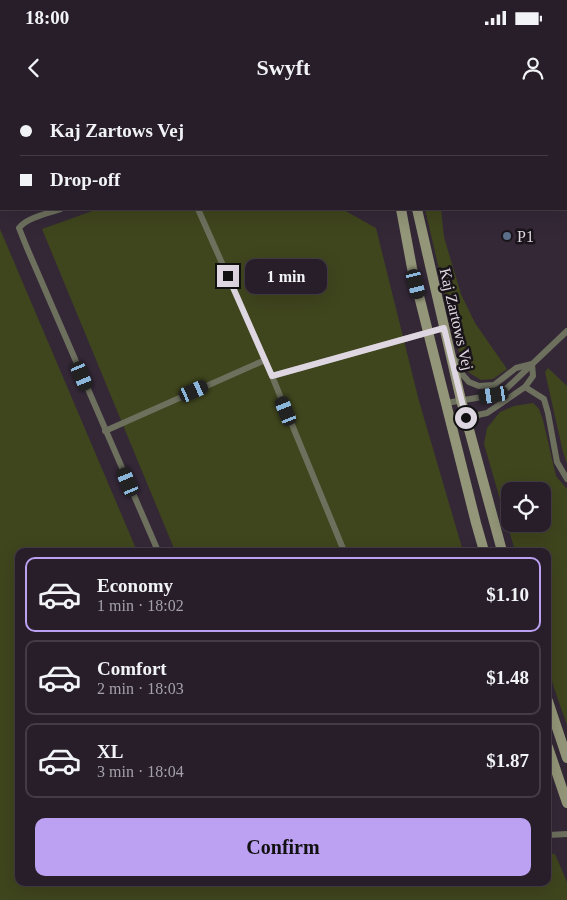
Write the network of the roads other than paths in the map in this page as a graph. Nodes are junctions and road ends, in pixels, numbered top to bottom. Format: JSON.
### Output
{"nodes":[{"id":1,"x":58,"y":210,"type":"edge"},
{"id":2,"x":198,"y":210,"type":"edge"},
{"id":3,"x":401,"y":210,"type":"edge"},
{"id":4,"x":416,"y":210,"type":"edge"},
{"id":5,"x":439,"y":310,"type":"junction"},
{"id":6,"x":444,"y":328,"type":"junction"},
{"id":7,"x":567,"y":331,"type":"edge"},
{"id":8,"x":428,"y":332,"type":"junction"},
{"id":9,"x":264,"y":360,"type":"junction"},
{"id":10,"x":532,"y":364,"type":"junction"},
{"id":11,"x":272,"y":376,"type":"junction"},
{"id":12,"x":525,"y":387,"type":"junction"},
{"id":13,"x":461,"y":400,"type":"junction"},
{"id":14,"x":446,"y":403,"type":"junction"},
{"id":15,"x":466,"y":418,"type":"junction"},
{"id":16,"x":450,"y":421,"type":"junction"},
{"id":17,"x":105,"y":430,"type":"junction"},
{"id":18,"x":567,"y":480,"type":"edge"},
{"id":19,"x":157,"y":548,"type":"edge"},
{"id":20,"x":343,"y":548,"type":"edge"},
{"id":21,"x":483,"y":548,"type":"edge"},
{"id":22,"x":501,"y":548,"type":"edge"},
{"id":23,"x":551,"y":710,"type":"edge"},
{"id":24,"x":551,"y":757,"type":"edge"},
{"id":25,"x":567,"y":758,"type":"edge"},
{"id":26,"x":567,"y":803,"type":"edge"},
{"id":27,"x":567,"y":834,"type":"edge"},
{"id":28,"x":551,"y":835,"type":"edge"}],
"edges":[{"from":1,"to":17,"type":"lane"},
{"from":2,"to":9,"type":"lane"},
{"from":3,"to":8,"type":"street","name":"Kaj Zartows Vej"},
{"from":4,"to":5,"type":"street","name":"Kaj Zartows Vej"},
{"from":5,"to":6,"type":"street","name":"Kaj Zartows Vej"},
{"from":5,"to":10,"type":"lane"},
{"from":6,"to":8,"type":"lane"},
{"from":6,"to":13,"type":"street","name":"Kaj Zartows Vej"},
{"from":7,"to":10,"type":"lane"},
{"from":8,"to":11,"type":"lane"},
{"from":8,"to":14,"type":"street","name":"Kaj Zartows Vej"},
{"from":9,"to":11,"type":"lane"},
{"from":9,"to":17,"type":"lane"},
{"from":10,"to":12,"type":"lane"},
{"from":10,"to":13,"type":"lane"},
{"from":11,"to":20,"type":"lane"},
{"from":12,"to":15,"type":"lane"},
{"from":12,"to":18,"type":"lane"},
{"from":13,"to":14,"type":"lane"},
{"from":13,"to":15,"type":"street","name":"Kaj Zartows Vej"},
{"from":14,"to":16,"type":"street","name":"Kaj Zartows Vej"},
{"from":15,"to":16,"type":"lane"},
{"from":15,"to":22,"type":"street","name":"Kaj Zartows Vej"},
{"from":16,"to":21,"type":"street","name":"Kaj Zartows Vej"},
{"from":17,"to":19,"type":"lane"},
{"from":23,"to":25,"type":"street"},
{"from":24,"to":26,"type":"street"},
{"from":27,"to":28,"type":"lane"}]}
